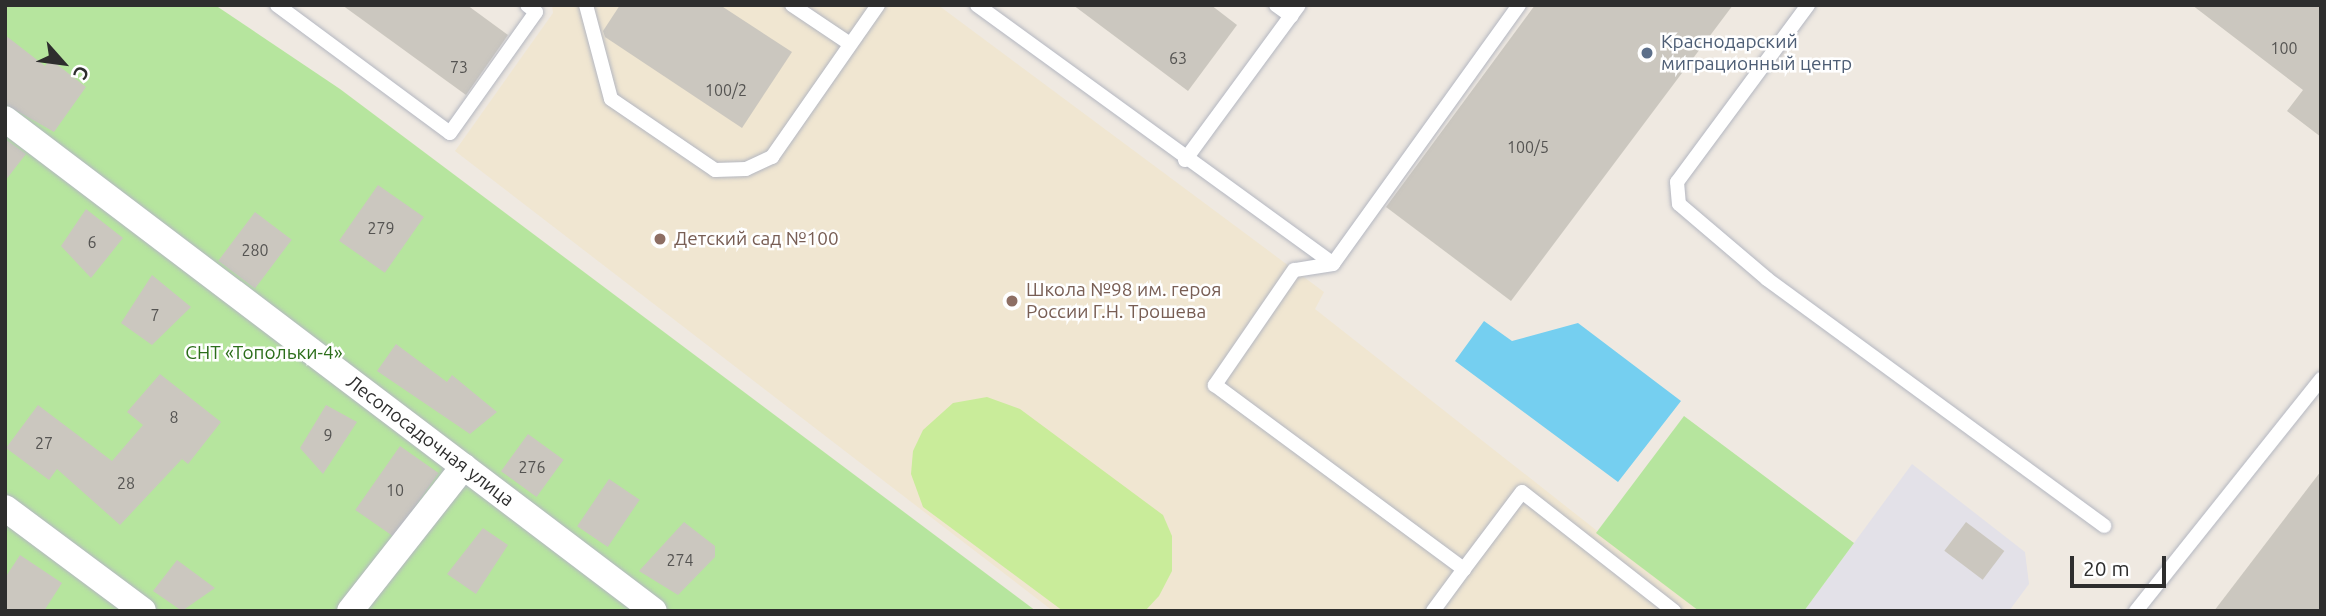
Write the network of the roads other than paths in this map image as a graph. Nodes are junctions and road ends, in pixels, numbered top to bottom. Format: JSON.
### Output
{"nodes":[{"id":1,"x":277,"y":5,"type":"edge"},
{"id":2,"x":527,"y":5,"type":"edge"},
{"id":3,"x":586,"y":5,"type":"edge"},
{"id":4,"x":792,"y":5,"type":"edge"},
{"id":5,"x":878,"y":5,"type":"edge"},
{"id":6,"x":977,"y":5,"type":"edge"},
{"id":7,"x":1276,"y":5,"type":"edge"},
{"id":8,"x":1519,"y":5,"type":"edge"},
{"id":9,"x":1808,"y":5,"type":"edge"},
{"id":10,"x":1295,"y":11,"type":"edge"},
{"id":11,"x":850,"y":44,"type":"junction"},
{"id":12,"x":5,"y":119,"type":"edge"},
{"id":13,"x":1185,"y":160,"type":"junction"},
{"id":14,"x":1333,"y":264,"type":"junction"},
{"id":15,"x":2321,"y":379,"type":"edge"},
{"id":16,"x":464,"y":466,"type":"junction"},
{"id":17,"x":5,"y":508,"type":"edge"},
{"id":18,"x":2104,"y":526,"type":"dead end"},
{"id":19,"x":1464,"y":569,"type":"junction"},
{"id":20,"x":144,"y":611,"type":"edge"},
{"id":21,"x":350,"y":611,"type":"edge"},
{"id":22,"x":654,"y":611,"type":"edge"},
{"id":23,"x":1433,"y":611,"type":"edge"},
{"id":24,"x":1674,"y":611,"type":"edge"},
{"id":25,"x":2136,"y":611,"type":"edge"}],
"edges":[{"from":1,"to":2,"type":"lane"},
{"from":3,"to":11,"type":"lane"},
{"from":4,"to":11,"type":"lane"},
{"from":5,"to":11,"type":"lane"},
{"from":6,"to":13,"type":"lane"},
{"from":7,"to":10,"type":"lane"},
{"from":8,"to":14,"type":"lane"},
{"from":9,"to":18,"type":"lane"},
{"from":10,"to":13,"type":"lane"},
{"from":12,"to":16,"type":"street","name":"Лесопосадочная улица"},
{"from":13,"to":14,"type":"lane"},
{"from":14,"to":19,"type":"lane"},
{"from":15,"to":25,"type":"lane"},
{"from":16,"to":21,"type":"street"},
{"from":16,"to":22,"type":"street","name":"Лесопосадочная улица"},
{"from":17,"to":20,"type":"street"},
{"from":19,"to":23,"type":"lane"},
{"from":19,"to":24,"type":"lane"}]}
